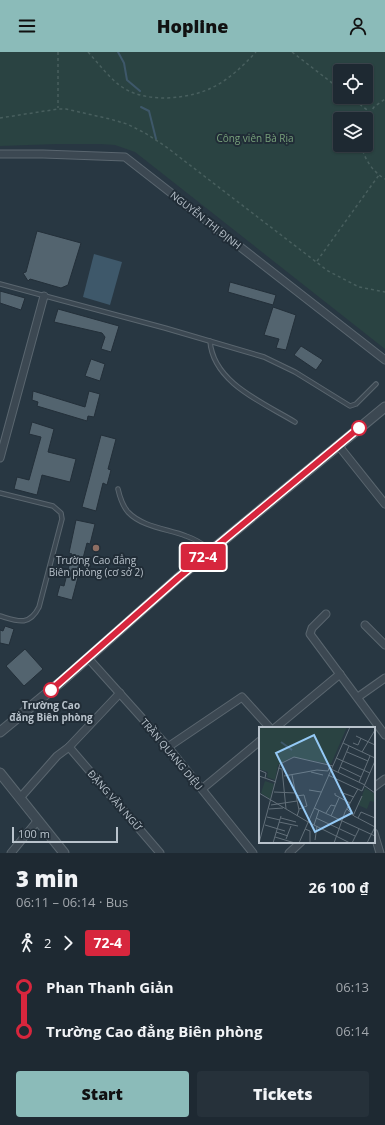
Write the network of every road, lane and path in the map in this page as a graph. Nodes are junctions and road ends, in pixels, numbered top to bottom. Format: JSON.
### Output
{"nodes":[{"id":1,"x":58,"y":52,"type":"edge"},
{"id":2,"x":88,"y":52,"type":"edge"},
{"id":3,"x":256,"y":52,"type":"edge"},
{"id":4,"x":292,"y":52,"type":"edge"},
{"id":5,"x":333,"y":84,"type":"edge"},
{"id":6,"x":385,"y":99,"type":"edge"},
{"id":7,"x":359,"y":104,"type":"edge"},
{"id":8,"x":58,"y":108,"type":"junction"},
{"id":9,"x":370,"y":112,"type":"joint"},
{"id":10,"x":0,"y":118,"type":"edge"},
{"id":11,"x":364,"y":152,"type":"edge"},
{"id":12,"x":0,"y":154,"type":"edge"},
{"id":13,"x":379,"y":175,"type":"junction"},
{"id":14,"x":385,"y":179,"type":"edge"},
{"id":15,"x":316,"y":262,"type":"junction"},
{"id":16,"x":0,"y":284,"type":"edge"},
{"id":17,"x":385,"y":292,"type":"edge"},
{"id":18,"x":44,"y":296,"type":"junction"},
{"id":19,"x":210,"y":341,"type":"junction"},
{"id":20,"x":385,"y":360,"type":"edge"},
{"id":21,"x":376,"y":384,"type":"dead end"},
{"id":22,"x":385,"y":407,"type":"edge"},
{"id":23,"x":295,"y":422,"type":"dead end"},
{"id":24,"x":3,"y":440,"type":"edge"},
{"id":25,"x":338,"y":445,"type":"junction"},
{"id":26,"x":0,"y":457,"type":"edge"},
{"id":27,"x":118,"y":489,"type":"dead end"},
{"id":28,"x":0,"y":493,"type":"edge"},
{"id":29,"x":385,"y":504,"type":"edge"},
{"id":30,"x":211,"y":550,"type":"junction"},
{"id":31,"x":326,"y":614,"type":"dead end"},
{"id":32,"x":0,"y":616,"type":"edge"},
{"id":33,"x":365,"y":624,"type":"dead end"},
{"id":34,"x":385,"y":645,"type":"edge"},
{"id":35,"x":88,"y":658,"type":"junction"},
{"id":36,"x":340,"y":674,"type":"junction"},
{"id":37,"x":385,"y":678,"type":"edge"},
{"id":38,"x":120,"y":693,"type":"junction"},
{"id":39,"x":358,"y":698,"type":"junction"},
{"id":40,"x":269,"y":727,"type":"edge"},
{"id":41,"x":276,"y":727,"type":"edge"},
{"id":42,"x":0,"y":732,"type":"edge"},
{"id":43,"x":385,"y":734,"type":"edge"},
{"id":44,"x":259,"y":742,"type":"edge"},
{"id":45,"x":69,"y":747,"type":"junction"},
{"id":46,"x":168,"y":747,"type":"junction"},
{"id":47,"x":0,"y":772,"type":"edge"},
{"id":48,"x":385,"y":779,"type":"edge"},
{"id":49,"x":375,"y":786,"type":"edge"},
{"id":50,"x":202,"y":789,"type":"junction"},
{"id":51,"x":20,"y":798,"type":"junction"},
{"id":52,"x":38,"y":820,"type":"junction"},
{"id":53,"x":375,"y":836,"type":"edge"},
{"id":54,"x":296,"y":844,"type":"edge"},
{"id":55,"x":11,"y":853,"type":"edge"},
{"id":56,"x":64,"y":853,"type":"edge"},
{"id":57,"x":160,"y":853,"type":"edge"},
{"id":58,"x":253,"y":853,"type":"edge"},
{"id":59,"x":289,"y":853,"type":"edge"},
{"id":60,"x":380,"y":853,"type":"edge"}],
"edges":[{"from":1,"to":8,"type":"path"},
{"from":2,"to":3,"type":"path"},
{"from":4,"to":5,"type":"path"},
{"from":6,"to":9,"type":"path"},
{"from":7,"to":9,"type":"path"},
{"from":8,"to":10,"type":"path"},
{"from":8,"to":15,"type":"path"},
{"from":11,"to":13,"type":"path"},
{"from":12,"to":20,"type":"street","name":"NGUYỄN THỊ ĐỊNH"},
{"from":13,"to":14,"type":"path"},
{"from":13,"to":15,"type":"path"},
{"from":15,"to":17,"type":"path"},
{"from":16,"to":18,"type":"lane"},
{"from":18,"to":19,"type":"lane"},
{"from":18,"to":24,"type":"street"},
{"from":19,"to":21,"type":"lane"},
{"from":19,"to":23,"type":"lane"},
{"from":22,"to":25,"type":"street"},
{"from":24,"to":26,"type":"street"},
{"from":25,"to":29,"type":"street"},
{"from":25,"to":30,"type":"street"},
{"from":27,"to":30,"type":"lane"},
{"from":28,"to":32,"type":"lane"},
{"from":30,"to":35,"type":"street"},
{"from":31,"to":36,"type":"street"},
{"from":33,"to":34,"type":"street"},
{"from":35,"to":38,"type":"street","name":"TRẦN QUANG DIỆU"},
{"from":35,"to":42,"type":"street"},
{"from":36,"to":39,"type":"street"},
{"from":36,"to":41,"type":"street"},
{"from":37,"to":39,"type":"street"},
{"from":38,"to":45,"type":"street"},
{"from":38,"to":46,"type":"street","name":"TRẦN QUANG DIỆU"},
{"from":39,"to":43,"type":"street"},
{"from":40,"to":46,"type":"street"},
{"from":44,"to":50,"type":"street"},
{"from":45,"to":51,"type":"street"},
{"from":45,"to":57,"type":"street","name":"ĐẶNG VĂN NGỮ"},
{"from":46,"to":50,"type":"street","name":"TRẦN QUANG DIỆU"},
{"from":47,"to":51,"type":"street"},
{"from":48,"to":49,"type":"street"},
{"from":50,"to":58,"type":"street","name":"TRẦN QUANG DIỆU"},
{"from":51,"to":52,"type":"street"},
{"from":52,"to":55,"type":"street"},
{"from":52,"to":56,"type":"street"},
{"from":53,"to":60,"type":"street"},
{"from":54,"to":59,"type":"street"}]}
